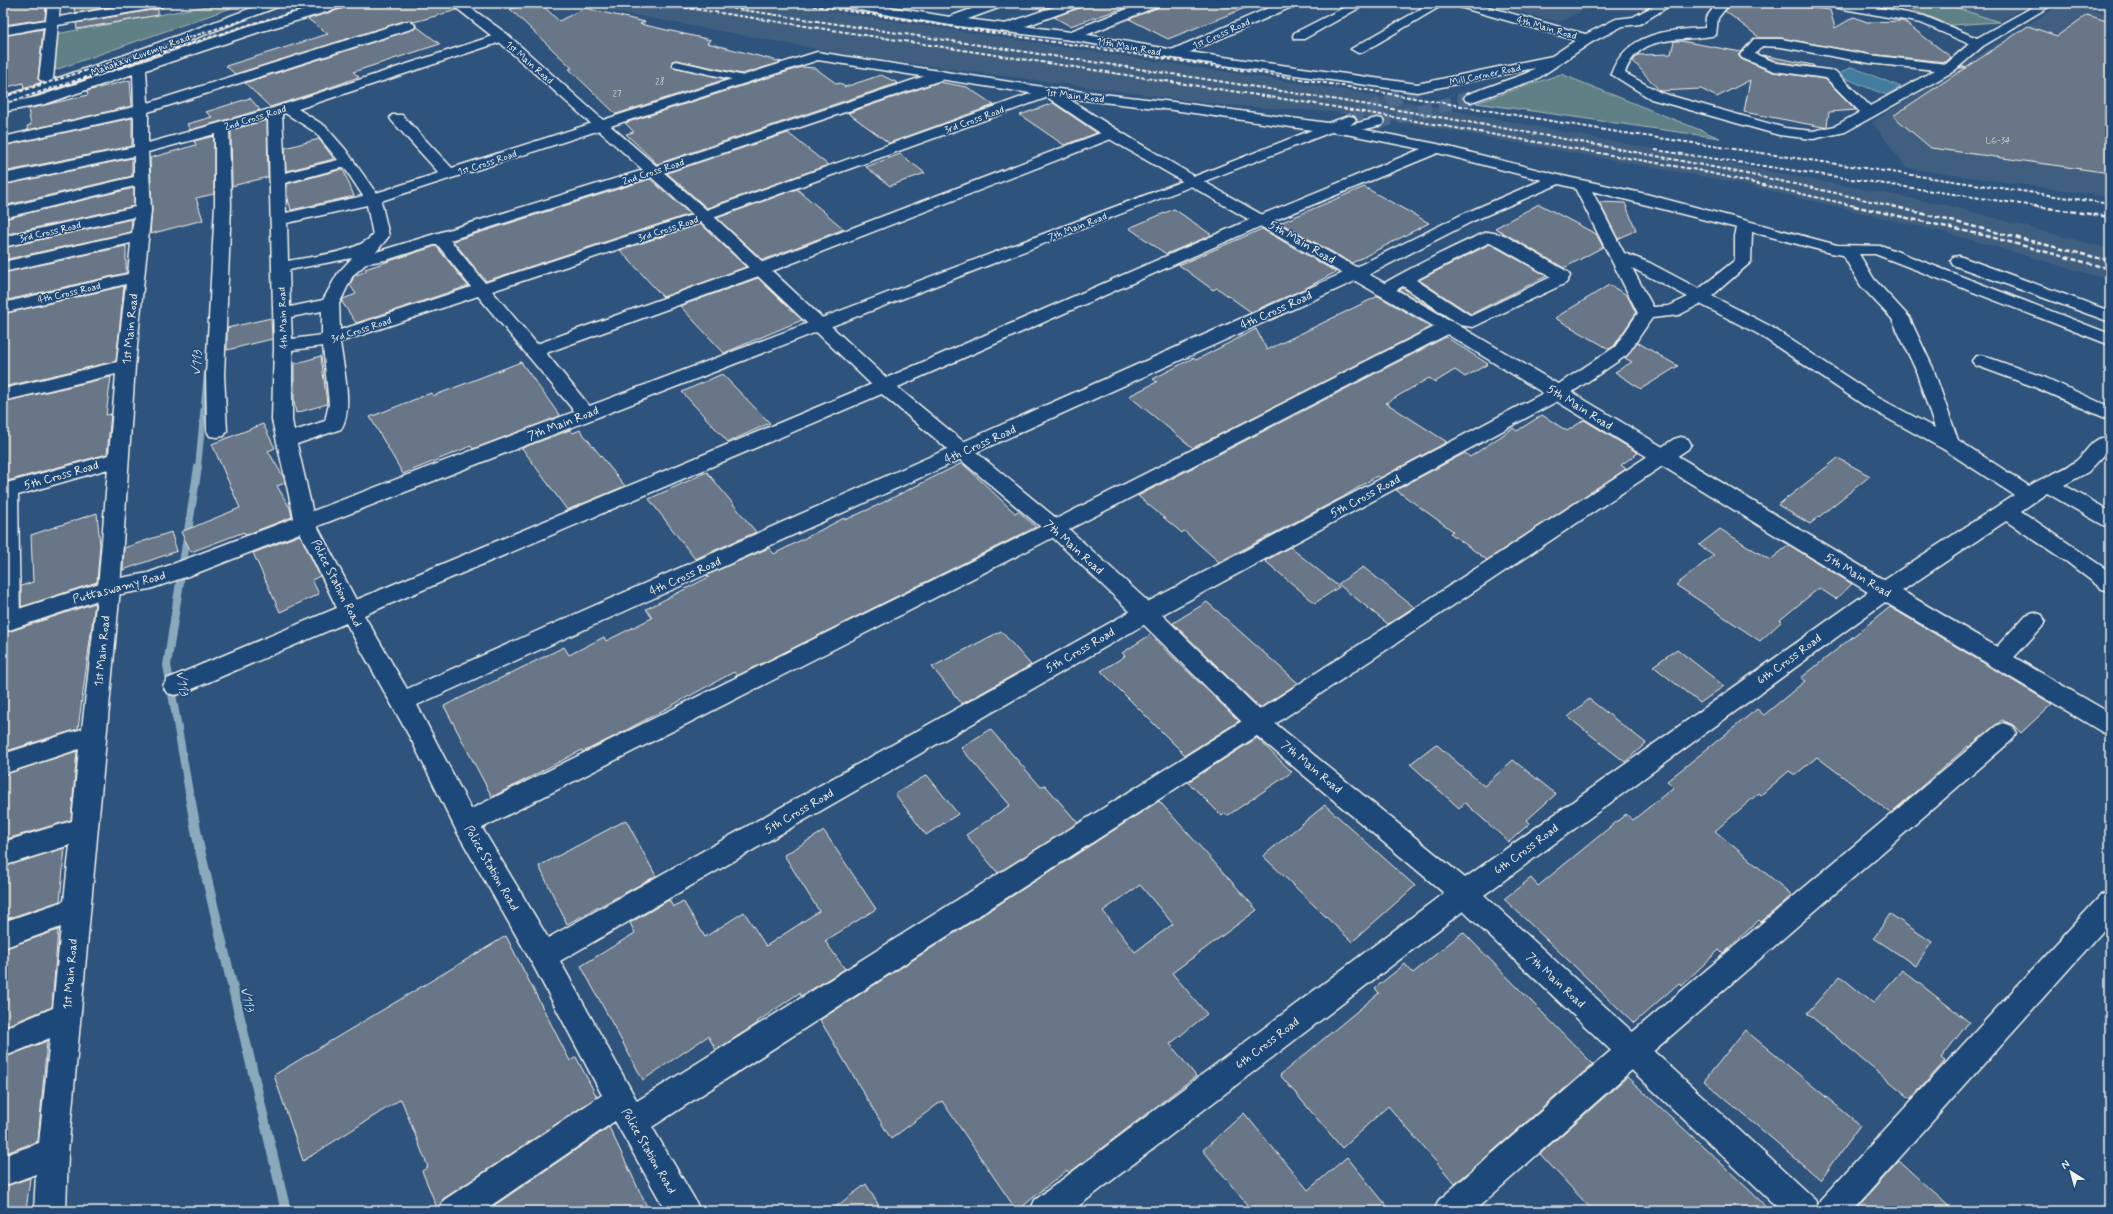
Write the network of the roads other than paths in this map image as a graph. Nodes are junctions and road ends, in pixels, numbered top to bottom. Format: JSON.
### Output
{"nodes":[{"id":1,"x":54,"y":3,"type":"edge"},
{"id":2,"x":162,"y":3,"type":"edge"},
{"id":3,"x":257,"y":3,"type":"edge"},
{"id":4,"x":276,"y":3,"type":"edge"},
{"id":5,"x":342,"y":3,"type":"edge"},
{"id":6,"x":456,"y":3,"type":"edge"},
{"id":7,"x":849,"y":3,"type":"edge"},
{"id":8,"x":1000,"y":3,"type":"edge"},
{"id":9,"x":1077,"y":3,"type":"edge"},
{"id":10,"x":1154,"y":3,"type":"edge"},
{"id":11,"x":1290,"y":3,"type":"edge"},
{"id":12,"x":1362,"y":3,"type":"edge"},
{"id":13,"x":1440,"y":3,"type":"edge"},
{"id":14,"x":1460,"y":3,"type":"edge"},
{"id":15,"x":1528,"y":3,"type":"edge"},
{"id":16,"x":1532,"y":3,"type":"edge"},
{"id":17,"x":1644,"y":3,"type":"edge"},
{"id":18,"x":1668,"y":3,"type":"edge"},
{"id":19,"x":1724,"y":3,"type":"edge"},
{"id":20,"x":1833,"y":3,"type":"edge"},
{"id":21,"x":2048,"y":3,"type":"edge"},
{"id":22,"x":133,"y":6,"type":"edge"},
{"id":23,"x":950,"y":21,"type":"junction"},
{"id":24,"x":52,"y":22,"type":"junction"},
{"id":25,"x":1620,"y":22,"type":"junction"},
{"id":26,"x":409,"y":25,"type":"dead end"},
{"id":27,"x":1007,"y":28,"type":"junction"},
{"id":28,"x":3,"y":31,"type":"edge"},
{"id":29,"x":1071,"y":36,"type":"junction"},
{"id":30,"x":1298,"y":36,"type":"dead end"},
{"id":31,"x":502,"y":37,"type":"junction"},
{"id":32,"x":1587,"y":39,"type":"junction"},
{"id":33,"x":1978,"y":43,"type":"junction"},
{"id":34,"x":1358,"y":49,"type":"dead end"},
{"id":35,"x":1174,"y":54,"type":"junction"},
{"id":36,"x":817,"y":56,"type":"joint"},
{"id":37,"x":1554,"y":60,"type":"junction"},
{"id":38,"x":676,"y":64,"type":"dead end"},
{"id":39,"x":139,"y":68,"type":"junction"},
{"id":40,"x":1949,"y":68,"type":"junction"},
{"id":41,"x":942,"y":75,"type":"junction"},
{"id":42,"x":46,"y":79,"type":"junction"},
{"id":43,"x":744,"y":79,"type":"junction"},
{"id":44,"x":1416,"y":88,"type":"joint"},
{"id":45,"x":3,"y":92,"type":"edge"},
{"id":46,"x":1049,"y":92,"type":"junction"},
{"id":47,"x":1470,"y":98,"type":"tunnel mouth"},
{"id":48,"x":3,"y":102,"type":"edge"},
{"id":49,"x":3,"y":108,"type":"edge"},
{"id":50,"x":142,"y":110,"type":"junction"},
{"id":51,"x":281,"y":110,"type":"junction"},
{"id":52,"x":1869,"y":113,"type":"junction"},
{"id":53,"x":397,"y":118,"type":"dead end"},
{"id":54,"x":1377,"y":122,"type":"tunnel mouth"},
{"id":55,"x":601,"y":125,"type":"junction"},
{"id":56,"x":1343,"y":126,"type":"junction"},
{"id":57,"x":222,"y":127,"type":"junction"},
{"id":58,"x":1111,"y":134,"type":"junction"},
{"id":59,"x":3,"y":141,"type":"edge"},
{"id":60,"x":1437,"y":148,"type":"junction"},
{"id":61,"x":141,"y":150,"type":"junction"},
{"id":62,"x":347,"y":162,"type":"junction"},
{"id":63,"x":655,"y":171,"type":"junction"},
{"id":64,"x":449,"y":174,"type":"junction"},
{"id":65,"x":3,"y":179,"type":"edge"},
{"id":66,"x":143,"y":179,"type":"junction"},
{"id":67,"x":1557,"y":179,"type":"junction"},
{"id":68,"x":277,"y":180,"type":"junction"},
{"id":69,"x":1193,"y":182,"type":"junction"},
{"id":70,"x":1580,"y":185,"type":"junction"},
{"id":71,"x":372,"y":199,"type":"junction"},
{"id":72,"x":143,"y":210,"type":"junction"},
{"id":73,"x":3,"y":213,"type":"edge"},
{"id":74,"x":704,"y":216,"type":"junction"},
{"id":75,"x":278,"y":220,"type":"junction"},
{"id":76,"x":1262,"y":220,"type":"junction"},
{"id":77,"x":1746,"y":226,"type":"junction"},
{"id":78,"x":140,"y":236,"type":"junction"},
{"id":79,"x":440,"y":238,"type":"junction"},
{"id":80,"x":3,"y":242,"type":"edge"},
{"id":81,"x":373,"y":245,"type":"junction"},
{"id":82,"x":1848,"y":250,"type":"junction"},
{"id":83,"x":1617,"y":256,"type":"junction"},
{"id":84,"x":362,"y":258,"type":"junction"},
{"id":85,"x":1958,"y":261,"type":"dead end"},
{"id":86,"x":3,"y":267,"type":"edge"},
{"id":87,"x":280,"y":267,"type":"junction"},
{"id":88,"x":761,"y":269,"type":"junction"},
{"id":89,"x":1356,"y":274,"type":"junction"},
{"id":90,"x":135,"y":276,"type":"junction"},
{"id":91,"x":1404,"y":279,"type":"junction"},
{"id":92,"x":480,"y":290,"type":"junction"},
{"id":93,"x":1383,"y":290,"type":"junction"},
{"id":94,"x":1700,"y":297,"type":"junction"},
{"id":95,"x":330,"y":304,"type":"junction"},
{"id":96,"x":3,"y":308,"type":"edge"},
{"id":97,"x":1647,"y":313,"type":"junction"},
{"id":98,"x":281,"y":314,"type":"junction"},
{"id":99,"x":2110,"y":317,"type":"edge"},
{"id":100,"x":820,"y":324,"type":"junction"},
{"id":101,"x":1448,"y":326,"type":"junction"},
{"id":102,"x":331,"y":339,"type":"junction"},
{"id":103,"x":2110,"y":340,"type":"edge"},
{"id":104,"x":283,"y":346,"type":"junction"},
{"id":105,"x":535,"y":351,"type":"junction"},
{"id":106,"x":1982,"y":361,"type":"dead end"},
{"id":107,"x":126,"y":366,"type":"junction"},
{"id":108,"x":884,"y":386,"type":"junction"},
{"id":109,"x":1558,"y":393,"type":"junction"},
{"id":110,"x":3,"y":395,"type":"edge"},
{"id":111,"x":587,"y":414,"type":"junction"},
{"id":112,"x":2110,"y":414,"type":"edge"},
{"id":113,"x":217,"y":431,"type":"dead end"},
{"id":114,"x":288,"y":440,"type":"junction"},
{"id":115,"x":2108,"y":441,"type":"edge"},
{"id":116,"x":1950,"y":444,"type":"junction"},
{"id":117,"x":964,"y":451,"type":"junction"},
{"id":118,"x":1671,"y":451,"type":"junction"},
{"id":119,"x":118,"y":459,"type":"junction"},
{"id":120,"x":2047,"y":484,"type":"junction"},
{"id":121,"x":5,"y":491,"type":"edge"},
{"id":122,"x":2018,"y":504,"type":"junction"},
{"id":123,"x":2110,"y":520,"type":"edge"},
{"id":124,"x":306,"y":522,"type":"junction"},
{"id":125,"x":1055,"y":528,"type":"junction"},
{"id":126,"x":258,"y":541,"type":"joint"},
{"id":127,"x":2110,"y":583,"type":"edge"},
{"id":128,"x":109,"y":588,"type":"junction"},
{"id":129,"x":1884,"y":590,"type":"junction"},
{"id":130,"x":351,"y":613,"type":"junction"},
{"id":131,"x":1146,"y":613,"type":"junction"},
{"id":132,"x":2034,"y":621,"type":"dead end"},
{"id":133,"x":6,"y":622,"type":"edge"},
{"id":134,"x":1998,"y":660,"type":"junction"},
{"id":135,"x":175,"y":686,"type":"dead end"},
{"id":136,"x":401,"y":702,"type":"junction"},
{"id":137,"x":1258,"y":722,"type":"junction"},
{"id":138,"x":2110,"y":725,"type":"edge"},
{"id":139,"x":2004,"y":733,"type":"dead end"},
{"id":140,"x":93,"y":735,"type":"junction"},
{"id":141,"x":3,"y":764,"type":"edge"},
{"id":142,"x":466,"y":824,"type":"junction"},
{"id":143,"x":84,"y":829,"type":"junction"},
{"id":144,"x":3,"y":854,"type":"edge"},
{"id":145,"x":1464,"y":894,"type":"junction"},
{"id":146,"x":2110,"y":904,"type":"edge"},
{"id":147,"x":76,"y":909,"type":"junction"},
{"id":148,"x":3,"y":935,"type":"edge"},
{"id":149,"x":543,"y":956,"type":"junction"},
{"id":150,"x":66,"y":1017,"type":"junction"},
{"id":151,"x":3,"y":1043,"type":"edge"},
{"id":152,"x":1632,"y":1051,"type":"junction"},
{"id":153,"x":626,"y":1111,"type":"junction"},
{"id":154,"x":53,"y":1153,"type":"junction"},
{"id":155,"x":3,"y":1171,"type":"edge"},
{"id":156,"x":50,"y":1211,"type":"edge"},
{"id":157,"x":455,"y":1211,"type":"edge"},
{"id":158,"x":684,"y":1211,"type":"edge"},
{"id":159,"x":1046,"y":1211,"type":"edge"},
{"id":160,"x":1450,"y":1211,"type":"edge"},
{"id":161,"x":1804,"y":1211,"type":"edge"},
{"id":162,"x":1831,"y":1211,"type":"edge"}],
"edges":[{"from":1,"to":24,"type":"street"},
{"from":2,"to":22,"type":"street"},
{"from":3,"to":42,"type":"street","name":"Mahakavi Kuvempu Road"},
{"from":4,"to":48,"type":"street","name":"Mahakavi Kuvempu Road"},
{"from":5,"to":39,"type":"street"},
{"from":6,"to":31,"type":"street","name":"1st Main Road"},
{"from":7,"to":23,"type":"street","name":"11th Main Road"},
{"from":8,"to":23,"type":"street"},
{"from":9,"to":27,"type":"street"},
{"from":10,"to":29,"type":"street"},
{"from":11,"to":35,"type":"street","name":"1st Cross Road"},
{"from":12,"to":30,"type":"street"},
{"from":13,"to":34,"type":"street"},
{"from":14,"to":32,"type":"street","name":"4th Main Road"},
{"from":15,"to":16,"type":"lane"},
{"from":17,"to":25,"type":"street","name":"Mill Corner Road"},
{"from":18,"to":25,"type":"street","name":"Mill Corner Road"},
{"from":19,"to":52,"type":"street"},
{"from":20,"to":33,"type":"street"},
{"from":21,"to":33,"type":"street"},
{"from":22,"to":24,"type":"street"},
{"from":23,"to":27,"type":"street","name":"11th Main Road"},
{"from":24,"to":28,"type":"street"},
{"from":24,"to":42,"type":"street"},
{"from":25,"to":32,"type":"street","name":"Mill Corner Road"},
{"from":26,"to":50,"type":"street"},
{"from":27,"to":29,"type":"street","name":"11th Main Road"},
{"from":29,"to":35,"type":"street","name":"11th Main Road"},
{"from":31,"to":51,"type":"street","name":"2nd Cross Road"},
{"from":31,"to":55,"type":"street","name":"1st Main Road"},
{"from":32,"to":37,"type":"street","name":"Mill Corner Road"},
{"from":33,"to":40,"type":"street"},
{"from":35,"to":44,"type":"street","name":"11th Main Road"},
{"from":36,"to":41,"type":"street","name":"1st Main Road"},
{"from":36,"to":43,"type":"street","name":"1st Cross Road"},
{"from":37,"to":44,"type":"street","name":"Mill Corner Road"},
{"from":37,"to":47,"type":"street","name":"Mill Corner Road"},
{"from":38,"to":43,"type":"lane"},
{"from":39,"to":49,"type":"street"},
{"from":39,"to":50,"type":"street","name":"1st Main Road"},
{"from":40,"to":52,"type":"street"},
{"from":40,"to":52,"type":"street"},
{"from":41,"to":46,"type":"street","name":"1st Main Road"},
{"from":41,"to":63,"type":"street","name":"2nd Cross Road"},
{"from":42,"to":45,"type":"street","name":"Mahakavi Kuvempu Road"},
{"from":43,"to":55,"type":"street","name":"1st Cross Road"},
{"from":46,"to":56,"type":"street","name":"1st Main Road"},
{"from":46,"to":58,"type":"street","name":"5th Main Road"},
{"from":46,"to":74,"type":"street","name":"3rd Cross Road"},
{"from":50,"to":59,"type":"street"},
{"from":50,"to":61,"type":"street","name":"1st Main Road"},
{"from":51,"to":57,"type":"street","name":"2nd Cross Road"},
{"from":51,"to":62,"type":"street"},
{"from":51,"to":68,"type":"street","name":"4th Main Road"},
{"from":53,"to":64,"type":"street"},
{"from":54,"to":56,"type":"street"},
{"from":55,"to":63,"type":"street","name":"1st Main Road"},
{"from":55,"to":64,"type":"street","name":"1st Cross Road"},
{"from":56,"to":60,"type":"street","name":"1st Main Road"},
{"from":56,"to":69,"type":"street","name":"7th Main Road"},
{"from":57,"to":61,"type":"street","name":"2nd Cross Road"},
{"from":57,"to":113,"type":"street"},
{"from":58,"to":69,"type":"street","name":"5th Main Road"},
{"from":58,"to":88,"type":"street"},
{"from":60,"to":67,"type":"street","name":"1st Main Road"},
{"from":60,"to":76,"type":"street"},
{"from":61,"to":65,"type":"street","name":"2nd Cross Road"},
{"from":61,"to":66,"type":"street","name":"1st Main Road"},
{"from":62,"to":68,"type":"street"},
{"from":62,"to":71,"type":"street"},
{"from":63,"to":74,"type":"street","name":"1st Main Road"},
{"from":63,"to":79,"type":"street","name":"2nd Cross Road"},
{"from":64,"to":71,"type":"street","name":"1st Cross Road"},
{"from":66,"to":72,"type":"street","name":"1st Main Road"},
{"from":66,"to":73,"type":"street"},
{"from":67,"to":70,"type":"street","name":"1st Main Road"},
{"from":67,"to":89,"type":"street","name":"4th Cross Road"},
{"from":68,"to":75,"type":"street","name":"4th Main Road"},
{"from":69,"to":76,"type":"street","name":"5th Main Road"},
{"from":69,"to":100,"type":"street","name":"7th Main Road"},
{"from":70,"to":77,"type":"street","name":"1st Main Road"},
{"from":70,"to":83,"type":"street"},
{"from":71,"to":75,"type":"street","name":"1st Cross Road"},
{"from":71,"to":81,"type":"street"},
{"from":72,"to":78,"type":"street","name":"1st Main Road"},
{"from":72,"to":80,"type":"street","name":"3rd Cross Road"},
{"from":74,"to":88,"type":"street","name":"1st Main Road"},
{"from":74,"to":92,"type":"street","name":"3rd Cross Road"},
{"from":75,"to":87,"type":"street","name":"4th Main Road"},
{"from":76,"to":89,"type":"street","name":"5th Main Road"},
{"from":76,"to":108,"type":"street"},
{"from":77,"to":82,"type":"street","name":"1st Main Road"},
{"from":77,"to":94,"type":"street"},
{"from":78,"to":86,"type":"street"},
{"from":78,"to":90,"type":"street","name":"1st Main Road"},
{"from":79,"to":84,"type":"street","name":"2nd Cross Road"},
{"from":79,"to":92,"type":"street"},
{"from":81,"to":84,"type":"street"},
{"from":81,"to":87,"type":"street"},
{"from":82,"to":103,"type":"street","name":"1st Main Road"},
{"from":82,"to":116,"type":"street"},
{"from":83,"to":94,"type":"street"},
{"from":83,"to":97,"type":"street"},
{"from":84,"to":95,"type":"street"},
{"from":85,"to":99,"type":"street"},
{"from":87,"to":98,"type":"street","name":"4th Main Road"},
{"from":88,"to":100,"type":"street","name":"1st Main Road"},
{"from":88,"to":105,"type":"street"},
{"from":89,"to":93,"type":"street","name":"5th Main Road"},
{"from":89,"to":117,"type":"street","name":"4th Cross Road"},
{"from":90,"to":96,"type":"street","name":"4th Cross Road"},
{"from":90,"to":107,"type":"street","name":"1st Main Road"},
{"from":91,"to":91,"type":"street"},
{"from":91,"to":93,"type":"street"},
{"from":92,"to":102,"type":"street","name":"3rd Cross Road"},
{"from":92,"to":105,"type":"street"},
{"from":93,"to":101,"type":"street","name":"5th Main Road"},
{"from":94,"to":97,"type":"street"},
{"from":94,"to":116,"type":"street"},
{"from":95,"to":98,"type":"street"},
{"from":95,"to":102,"type":"street"},
{"from":97,"to":109,"type":"street","name":"5th Cross Road"},
{"from":98,"to":104,"type":"street","name":"4th Main Road"},
{"from":100,"to":108,"type":"street","name":"7th Main Road"},
{"from":100,"to":111,"type":"street","name":"7th Main Road"},
{"from":101,"to":109,"type":"street","name":"5th Main Road"},
{"from":101,"to":125,"type":"street"},
{"from":102,"to":104,"type":"street","name":"3rd Cross Road"},
{"from":102,"to":114,"type":"street"},
{"from":104,"to":114,"type":"street","name":"4th Main Road"},
{"from":105,"to":111,"type":"street"},
{"from":106,"to":112,"type":"street"},
{"from":107,"to":110,"type":"street"},
{"from":107,"to":119,"type":"street","name":"1st Main Road"},
{"from":108,"to":117,"type":"street","name":"7th Main Road"},
{"from":108,"to":130,"type":"street"},
{"from":109,"to":118,"type":"street","name":"5th Main Road"},
{"from":109,"to":131,"type":"street","name":"5th Cross Road"},
{"from":111,"to":124,"type":"street","name":"7th Main Road"},
{"from":114,"to":124,"type":"street","name":"4th Main Road"},
{"from":115,"to":120,"type":"street","name":"6th Cross Road"},
{"from":116,"to":122,"type":"street"},
{"from":117,"to":125,"type":"street","name":"7th Main Road"},
{"from":117,"to":136,"type":"street","name":"4th Cross Road"},
{"from":118,"to":129,"type":"street","name":"5th Main Road"},
{"from":118,"to":137,"type":"street"},
{"from":119,"to":121,"type":"street","name":"5th Cross Road"},
{"from":119,"to":128,"type":"street","name":"1st Main Road"},
{"from":120,"to":122,"type":"street","name":"6th Cross Road"},
{"from":120,"to":123,"type":"street"},
{"from":121,"to":133,"type":"street"},
{"from":122,"to":127,"type":"street"},
{"from":122,"to":129,"type":"street","name":"6th Cross Road"},
{"from":124,"to":126,"type":"street","name":"7th Main Road"},
{"from":124,"to":130,"type":"street","name":"Police Station Road"},
{"from":125,"to":131,"type":"street","name":"7th Main Road"},
{"from":125,"to":142,"type":"street"},
{"from":126,"to":128,"type":"street","name":"Puttaswamy Road"},
{"from":128,"to":133,"type":"street","name":"Puttaswamy Road"},
{"from":128,"to":140,"type":"street","name":"1st Main Road"},
{"from":129,"to":134,"type":"street","name":"5th Main Road"},
{"from":129,"to":145,"type":"street","name":"6th Cross Road"},
{"from":130,"to":135,"type":"street"},
{"from":130,"to":136,"type":"street","name":"Police Station Road"},
{"from":131,"to":137,"type":"street","name":"7th Main Road"},
{"from":131,"to":149,"type":"street","name":"5th Cross Road"},
{"from":132,"to":134,"type":"street"},
{"from":134,"to":138,"type":"street","name":"5th Main Road"},
{"from":136,"to":142,"type":"street","name":"Police Station Road"},
{"from":137,"to":145,"type":"street","name":"7th Main Road"},
{"from":137,"to":153,"type":"street"},
{"from":139,"to":152,"type":"street"},
{"from":140,"to":141,"type":"street"},
{"from":140,"to":143,"type":"street","name":"1st Main Road"},
{"from":142,"to":149,"type":"street","name":"Police Station Road"},
{"from":143,"to":144,"type":"street"},
{"from":143,"to":147,"type":"street","name":"1st Main Road"},
{"from":145,"to":152,"type":"street","name":"7th Main Road"},
{"from":145,"to":159,"type":"street","name":"6th Cross Road"},
{"from":146,"to":162,"type":"street"},
{"from":147,"to":148,"type":"street"},
{"from":147,"to":150,"type":"street","name":"1st Main Road"},
{"from":149,"to":153,"type":"street","name":"Police Station Road"},
{"from":150,"to":151,"type":"street"},
{"from":150,"to":154,"type":"street","name":"1st Main Road"},
{"from":152,"to":160,"type":"street"},
{"from":152,"to":161,"type":"street","name":"7th Main Road"},
{"from":153,"to":157,"type":"street"},
{"from":153,"to":158,"type":"street","name":"Police Station Road"},
{"from":154,"to":155,"type":"street"},
{"from":154,"to":156,"type":"street","name":"1st Main Road"}]}
